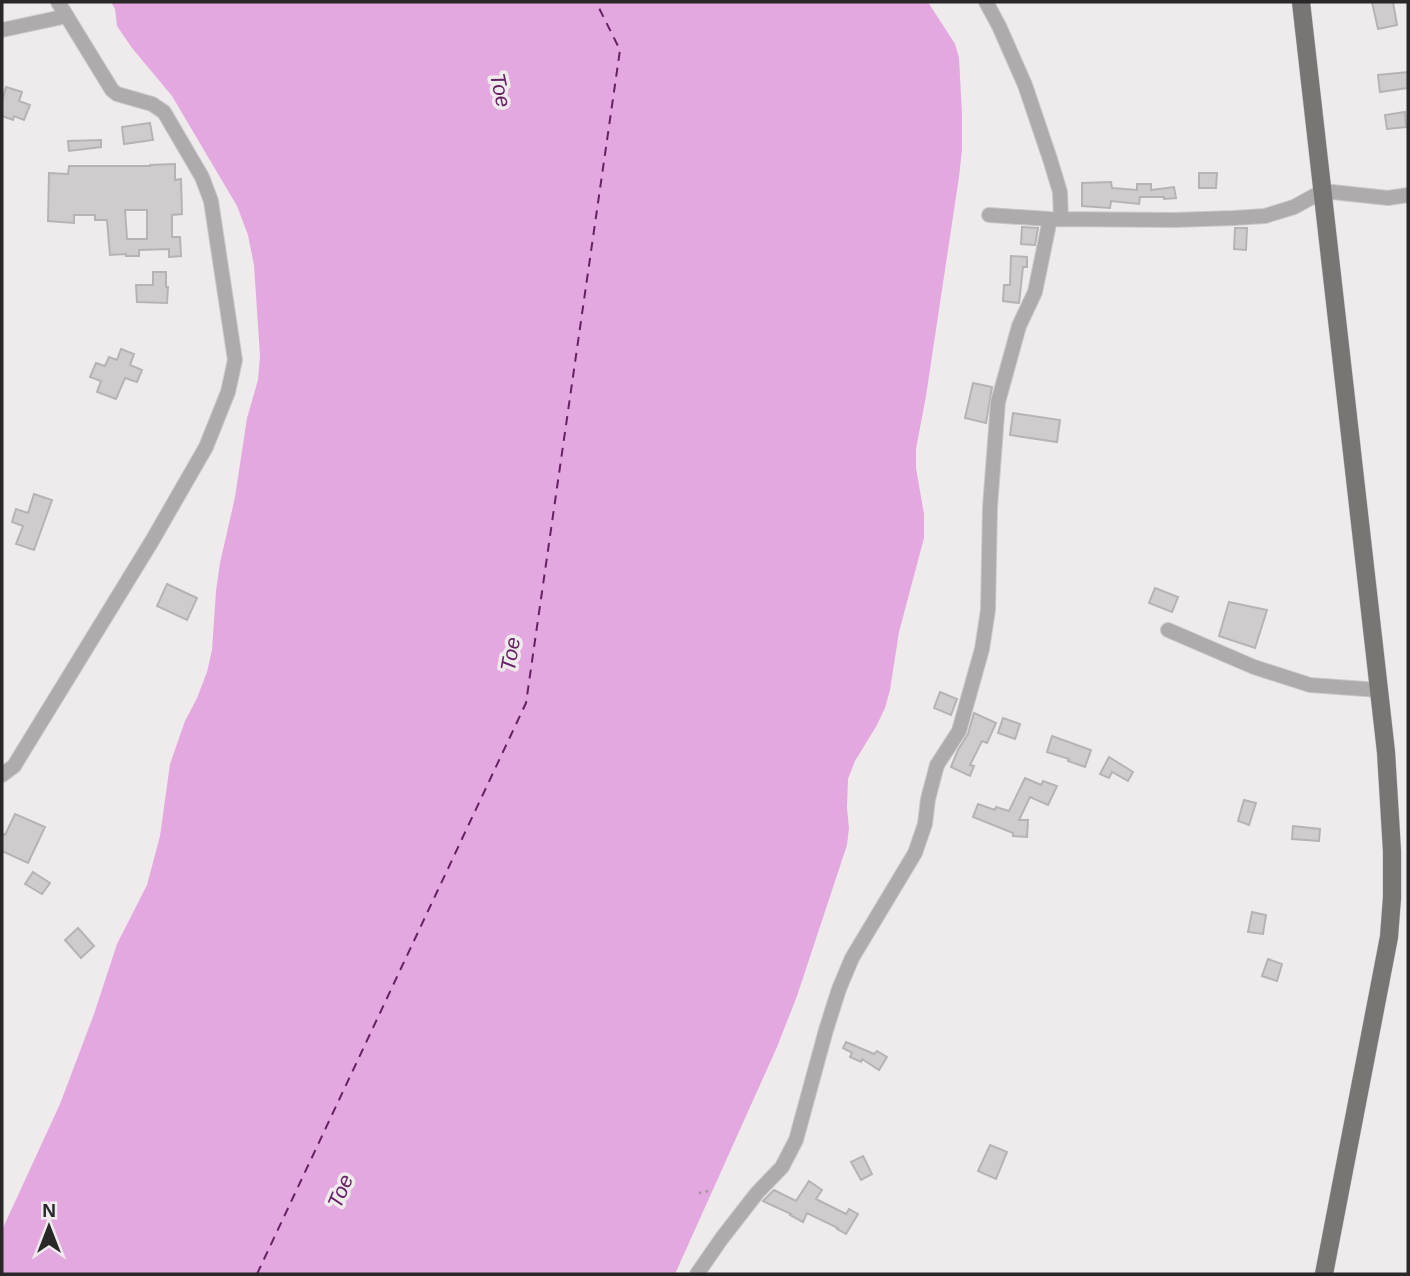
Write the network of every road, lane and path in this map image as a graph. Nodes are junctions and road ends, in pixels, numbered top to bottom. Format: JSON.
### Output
{"nodes":[{"id":1,"x":58,"y":2,"type":"edge"},
{"id":2,"x":986,"y":2,"type":"edge"},
{"id":3,"x":1301,"y":2,"type":"edge"},
{"id":4,"x":67,"y":16,"type":"junction"},
{"id":5,"x":2,"y":30,"type":"edge"},
{"id":6,"x":1323,"y":191,"type":"junction"},
{"id":7,"x":1408,"y":195,"type":"edge"},
{"id":8,"x":989,"y":215,"type":"dead end"},
{"id":9,"x":1056,"y":219,"type":"junction"},
{"id":10,"x":1168,"y":630,"type":"dead end"},
{"id":11,"x":1379,"y":690,"type":"junction"},
{"id":12,"x":2,"y":775,"type":"edge"},
{"id":13,"x":712,"y":1190,"type":"dead end"},
{"id":14,"x":699,"y":1193,"type":"dead end"},
{"id":15,"x":697,"y":1274,"type":"edge"},
{"id":16,"x":1324,"y":1274,"type":"edge"}],
"edges":[{"from":1,"to":4,"type":"street"},
{"from":2,"to":9,"type":"street"},
{"from":3,"to":6,"type":"main road"},
{"from":4,"to":5,"type":"street"},
{"from":4,"to":12,"type":"street"},
{"from":6,"to":7,"type":"street"},
{"from":6,"to":9,"type":"street"},
{"from":6,"to":11,"type":"main road"},
{"from":8,"to":9,"type":"street"},
{"from":9,"to":15,"type":"street"},
{"from":10,"to":11,"type":"street"},
{"from":11,"to":16,"type":"main road"},
{"from":13,"to":14,"type":"path"}]}
